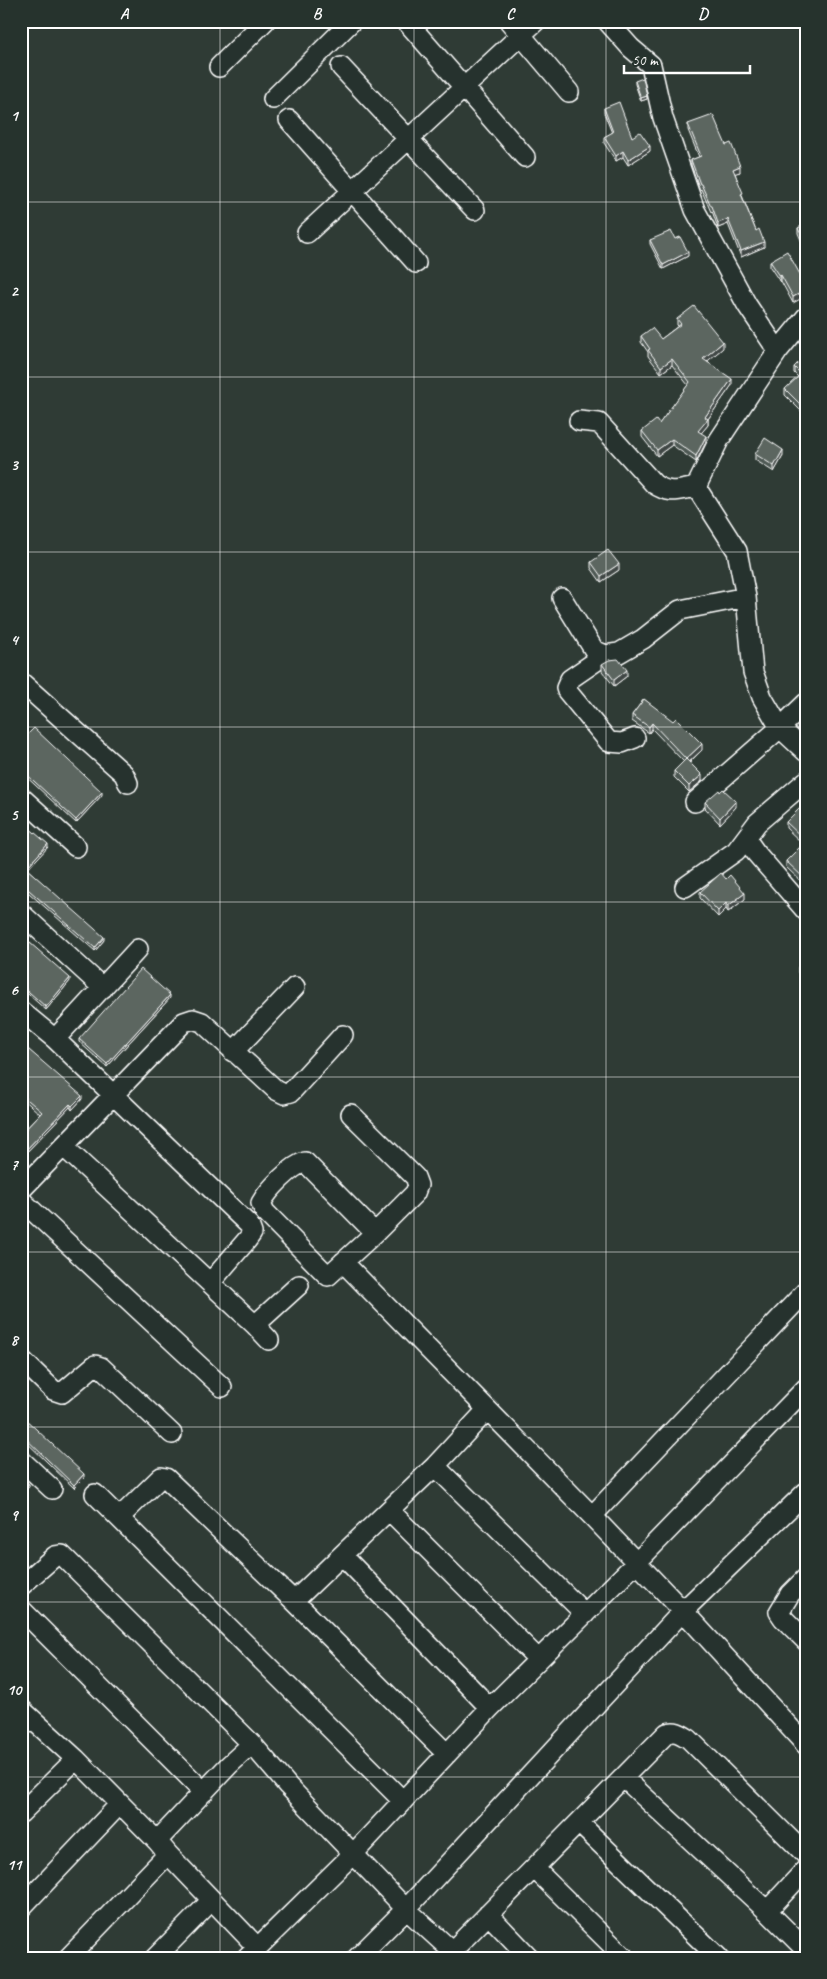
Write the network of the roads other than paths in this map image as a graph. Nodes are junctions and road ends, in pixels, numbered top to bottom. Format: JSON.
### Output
{"nodes":[{"id":1,"x":265,"y":21,"type":"edge"},
{"id":2,"x":352,"y":21,"type":"edge"},
{"id":3,"x":406,"y":21,"type":"edge"},
{"id":4,"x":536,"y":21,"type":"edge"},
{"id":5,"x":607,"y":21,"type":"edge"},
{"id":6,"x":515,"y":28,"type":"edge"},
{"id":7,"x":219,"y":67,"type":"dead end"},
{"id":8,"x":341,"y":67,"type":"dead end"},
{"id":9,"x":466,"y":87,"type":"junction"},
{"id":10,"x":569,"y":92,"type":"dead end"},
{"id":11,"x":273,"y":99,"type":"dead end"},
{"id":12,"x":289,"y":120,"type":"dead end"},
{"id":13,"x":408,"y":138,"type":"junction"},
{"id":14,"x":525,"y":157,"type":"dead end"},
{"id":15,"x":352,"y":190,"type":"junction"},
{"id":16,"x":475,"y":210,"type":"dead end"},
{"id":17,"x":306,"y":233,"type":"dead end"},
{"id":18,"x":416,"y":263,"type":"dead end"},
{"id":19,"x":806,"y":317,"type":"edge"},
{"id":20,"x":778,"y":352,"type":"junction"},
{"id":21,"x":579,"y":421,"type":"dead end"},
{"id":22,"x":696,"y":487,"type":"junction"},
{"id":23,"x":746,"y":597,"type":"junction"},
{"id":24,"x":562,"y":598,"type":"dead end"},
{"id":25,"x":605,"y":655,"type":"junction"},
{"id":26,"x":24,"y":689,"type":"edge"},
{"id":27,"x":806,"y":703,"type":"edge"},
{"id":28,"x":780,"y":728,"type":"junction"},
{"id":29,"x":634,"y":738,"type":"dead end"},
{"id":30,"x":806,"y":752,"type":"edge"},
{"id":31,"x":806,"y":782,"type":"edge"},
{"id":32,"x":128,"y":783,"type":"dead end"},
{"id":33,"x":21,"y":797,"type":"edge"},
{"id":34,"x":696,"y":802,"type":"dead end"},
{"id":35,"x":746,"y":839,"type":"junction"},
{"id":36,"x":76,"y":847,"type":"dead end"},
{"id":37,"x":685,"y":887,"type":"dead end"},
{"id":38,"x":806,"y":911,"type":"edge"},
{"id":39,"x":21,"y":913,"type":"edge"},
{"id":40,"x":138,"y":949,"type":"dead end"},
{"id":41,"x":295,"y":987,"type":"dead end"},
{"id":42,"x":103,"y":988,"type":"junction"},
{"id":43,"x":21,"y":1011,"type":"edge"},
{"id":44,"x":343,"y":1035,"type":"dead end"},
{"id":45,"x":55,"y":1039,"type":"junction"},
{"id":46,"x":233,"y":1052,"type":"junction"},
{"id":47,"x":112,"y":1095,"type":"junction"},
{"id":48,"x":351,"y":1114,"type":"dead end"},
{"id":49,"x":64,"y":1147,"type":"junction"},
{"id":50,"x":21,"y":1190,"type":"edge"},
{"id":51,"x":21,"y":1200,"type":"edge"},
{"id":52,"x":374,"y":1233,"type":"junction"},
{"id":53,"x":342,"y":1262,"type":"junction"},
{"id":54,"x":210,"y":1283,"type":"junction"},
{"id":55,"x":299,"y":1285,"type":"dead end"},
{"id":56,"x":806,"y":1291,"type":"edge"},
{"id":57,"x":255,"y":1325,"type":"junction"},
{"id":58,"x":269,"y":1340,"type":"dead end"},
{"id":59,"x":21,"y":1359,"type":"edge"},
{"id":60,"x":222,"y":1387,"type":"dead end"},
{"id":61,"x":806,"y":1388,"type":"edge"},
{"id":62,"x":487,"y":1410,"type":"junction"},
{"id":63,"x":172,"y":1434,"type":"dead end"},
{"id":64,"x":21,"y":1460,"type":"edge"},
{"id":65,"x":435,"y":1466,"type":"junction"},
{"id":66,"x":52,"y":1489,"type":"dead end"},
{"id":67,"x":806,"y":1492,"type":"edge"},
{"id":68,"x":95,"y":1494,"type":"dead end"},
{"id":69,"x":389,"y":1510,"type":"junction"},
{"id":70,"x":592,"y":1516,"type":"junction"},
{"id":71,"x":120,"y":1517,"type":"junction"},
{"id":72,"x":342,"y":1555,"type":"junction"},
{"id":73,"x":636,"y":1563,"type":"junction"},
{"id":74,"x":806,"y":1578,"type":"edge"},
{"id":75,"x":21,"y":1586,"type":"edge"},
{"id":76,"x":294,"y":1601,"type":"junction"},
{"id":77,"x":21,"y":1609,"type":"edge"},
{"id":78,"x":683,"y":1611,"type":"junction"},
{"id":79,"x":584,"y":1614,"type":"junction"},
{"id":80,"x":806,"y":1641,"type":"edge"},
{"id":81,"x":538,"y":1659,"type":"junction"},
{"id":82,"x":490,"y":1708,"type":"junction"},
{"id":83,"x":23,"y":1713,"type":"edge"},
{"id":84,"x":252,"y":1744,"type":"junction"},
{"id":85,"x":806,"y":1745,"type":"edge"},
{"id":86,"x":446,"y":1754,"type":"junction"},
{"id":87,"x":76,"y":1759,"type":"junction"},
{"id":88,"x":624,"y":1778,"type":"junction"},
{"id":89,"x":204,"y":1792,"type":"junction"},
{"id":90,"x":403,"y":1801,"type":"junction"},
{"id":91,"x":119,"y":1805,"type":"junction"},
{"id":92,"x":21,"y":1814,"type":"edge"},
{"id":93,"x":579,"y":1823,"type":"junction"},
{"id":94,"x":162,"y":1847,"type":"junction"},
{"id":95,"x":354,"y":1853,"type":"junction"},
{"id":96,"x":806,"y":1855,"type":"edge"},
{"id":97,"x":535,"y":1869,"type":"junction"},
{"id":98,"x":806,"y":1869,"type":"edge"},
{"id":99,"x":212,"y":1900,"type":"junction"},
{"id":100,"x":21,"y":1908,"type":"edge"},
{"id":101,"x":406,"y":1909,"type":"junction"},
{"id":102,"x":767,"y":1911,"type":"junction"},
{"id":103,"x":488,"y":1914,"type":"junction"},
{"id":104,"x":806,"y":1950,"type":"edge"},
{"id":105,"x":252,"y":1952,"type":"edge"},
{"id":106,"x":453,"y":1954,"type":"edge"},
{"id":107,"x":716,"y":1955,"type":"edge"},
{"id":108,"x":68,"y":1958,"type":"edge"},
{"id":109,"x":155,"y":1958,"type":"edge"},
{"id":110,"x":357,"y":1958,"type":"edge"},
{"id":111,"x":530,"y":1958,"type":"edge"},
{"id":112,"x":625,"y":1958,"type":"edge"}],
"edges":[{"from":1,"to":7,"type":"street"},
{"from":2,"to":11,"type":"street"},
{"from":3,"to":9,"type":"street"},
{"from":4,"to":6,"type":"street"},
{"from":5,"to":20,"type":"street"},
{"from":6,"to":9,"type":"street"},
{"from":6,"to":10,"type":"street"},
{"from":8,"to":13,"type":"street"},
{"from":9,"to":13,"type":"street"},
{"from":9,"to":14,"type":"street"},
{"from":12,"to":15,"type":"street"},
{"from":13,"to":15,"type":"street"},
{"from":13,"to":16,"type":"street"},
{"from":15,"to":17,"type":"street"},
{"from":15,"to":18,"type":"street"},
{"from":19,"to":20,"type":"street"},
{"from":20,"to":22,"type":"street"},
{"from":21,"to":22,"type":"street"},
{"from":22,"to":23,"type":"street"},
{"from":23,"to":25,"type":"street"},
{"from":23,"to":28,"type":"street"},
{"from":24,"to":25,"type":"street"},
{"from":25,"to":29,"type":"street"},
{"from":26,"to":32,"type":"street"},
{"from":27,"to":28,"type":"street"},
{"from":28,"to":30,"type":"street"},
{"from":28,"to":34,"type":"street"},
{"from":31,"to":35,"type":"street"},
{"from":33,"to":36,"type":"street"},
{"from":35,"to":37,"type":"street"},
{"from":35,"to":38,"type":"street"},
{"from":39,"to":42,"type":"street"},
{"from":40,"to":42,"type":"street"},
{"from":41,"to":46,"type":"street"},
{"from":42,"to":45,"type":"street"},
{"from":43,"to":45,"type":"street"},
{"from":44,"to":46,"type":"street"},
{"from":45,"to":47,"type":"street"},
{"from":46,"to":47,"type":"street"},
{"from":47,"to":49,"type":"street"},
{"from":47,"to":54,"type":"street"},
{"from":48,"to":52,"type":"street"},
{"from":49,"to":50,"type":"street"},
{"from":49,"to":54,"type":"street"},
{"from":51,"to":60,"type":"street"},
{"from":52,"to":53,"type":"street"},
{"from":52,"to":53,"type":"street"},
{"from":53,"to":62,"type":"street"},
{"from":54,"to":57,"type":"street"},
{"from":55,"to":57,"type":"street"},
{"from":56,"to":70,"type":"street"},
{"from":57,"to":58,"type":"street"},
{"from":59,"to":63,"type":"street"},
{"from":61,"to":73,"type":"street"},
{"from":62,"to":65,"type":"street"},
{"from":62,"to":70,"type":"street"},
{"from":64,"to":66,"type":"street"},
{"from":65,"to":69,"type":"street"},
{"from":65,"to":79,"type":"street"},
{"from":67,"to":78,"type":"street"},
{"from":68,"to":71,"type":"street"},
{"from":69,"to":72,"type":"street"},
{"from":69,"to":81,"type":"street"},
{"from":70,"to":73,"type":"street"},
{"from":71,"to":76,"type":"street"},
{"from":71,"to":90,"type":"street"},
{"from":72,"to":76,"type":"street"},
{"from":72,"to":82,"type":"street"},
{"from":73,"to":78,"type":"street"},
{"from":73,"to":79,"type":"street"},
{"from":74,"to":80,"type":"street"},
{"from":75,"to":84,"type":"street"},
{"from":76,"to":86,"type":"street"},
{"from":77,"to":89,"type":"street"},
{"from":78,"to":85,"type":"street"},
{"from":78,"to":101,"type":"street"},
{"from":79,"to":81,"type":"street"},
{"from":81,"to":82,"type":"street"},
{"from":82,"to":86,"type":"street"},
{"from":83,"to":87,"type":"street"},
{"from":84,"to":89,"type":"street"},
{"from":84,"to":95,"type":"street"},
{"from":86,"to":90,"type":"street"},
{"from":87,"to":91,"type":"street"},
{"from":87,"to":92,"type":"street"},
{"from":88,"to":93,"type":"street"},
{"from":88,"to":96,"type":"street"},
{"from":88,"to":102,"type":"street"},
{"from":89,"to":94,"type":"street"},
{"from":90,"to":95,"type":"street"},
{"from":91,"to":94,"type":"street"},
{"from":91,"to":100,"type":"street"},
{"from":93,"to":97,"type":"street"},
{"from":93,"to":107,"type":"street"},
{"from":94,"to":99,"type":"street"},
{"from":94,"to":108,"type":"street"},
{"from":95,"to":101,"type":"street"},
{"from":95,"to":105,"type":"street"},
{"from":97,"to":103,"type":"street"},
{"from":97,"to":112,"type":"street"},
{"from":98,"to":102,"type":"street"},
{"from":99,"to":105,"type":"street"},
{"from":99,"to":109,"type":"street"},
{"from":101,"to":106,"type":"street"},
{"from":101,"to":110,"type":"street"},
{"from":102,"to":104,"type":"street"},
{"from":103,"to":106,"type":"street"},
{"from":103,"to":111,"type":"street"}]}
